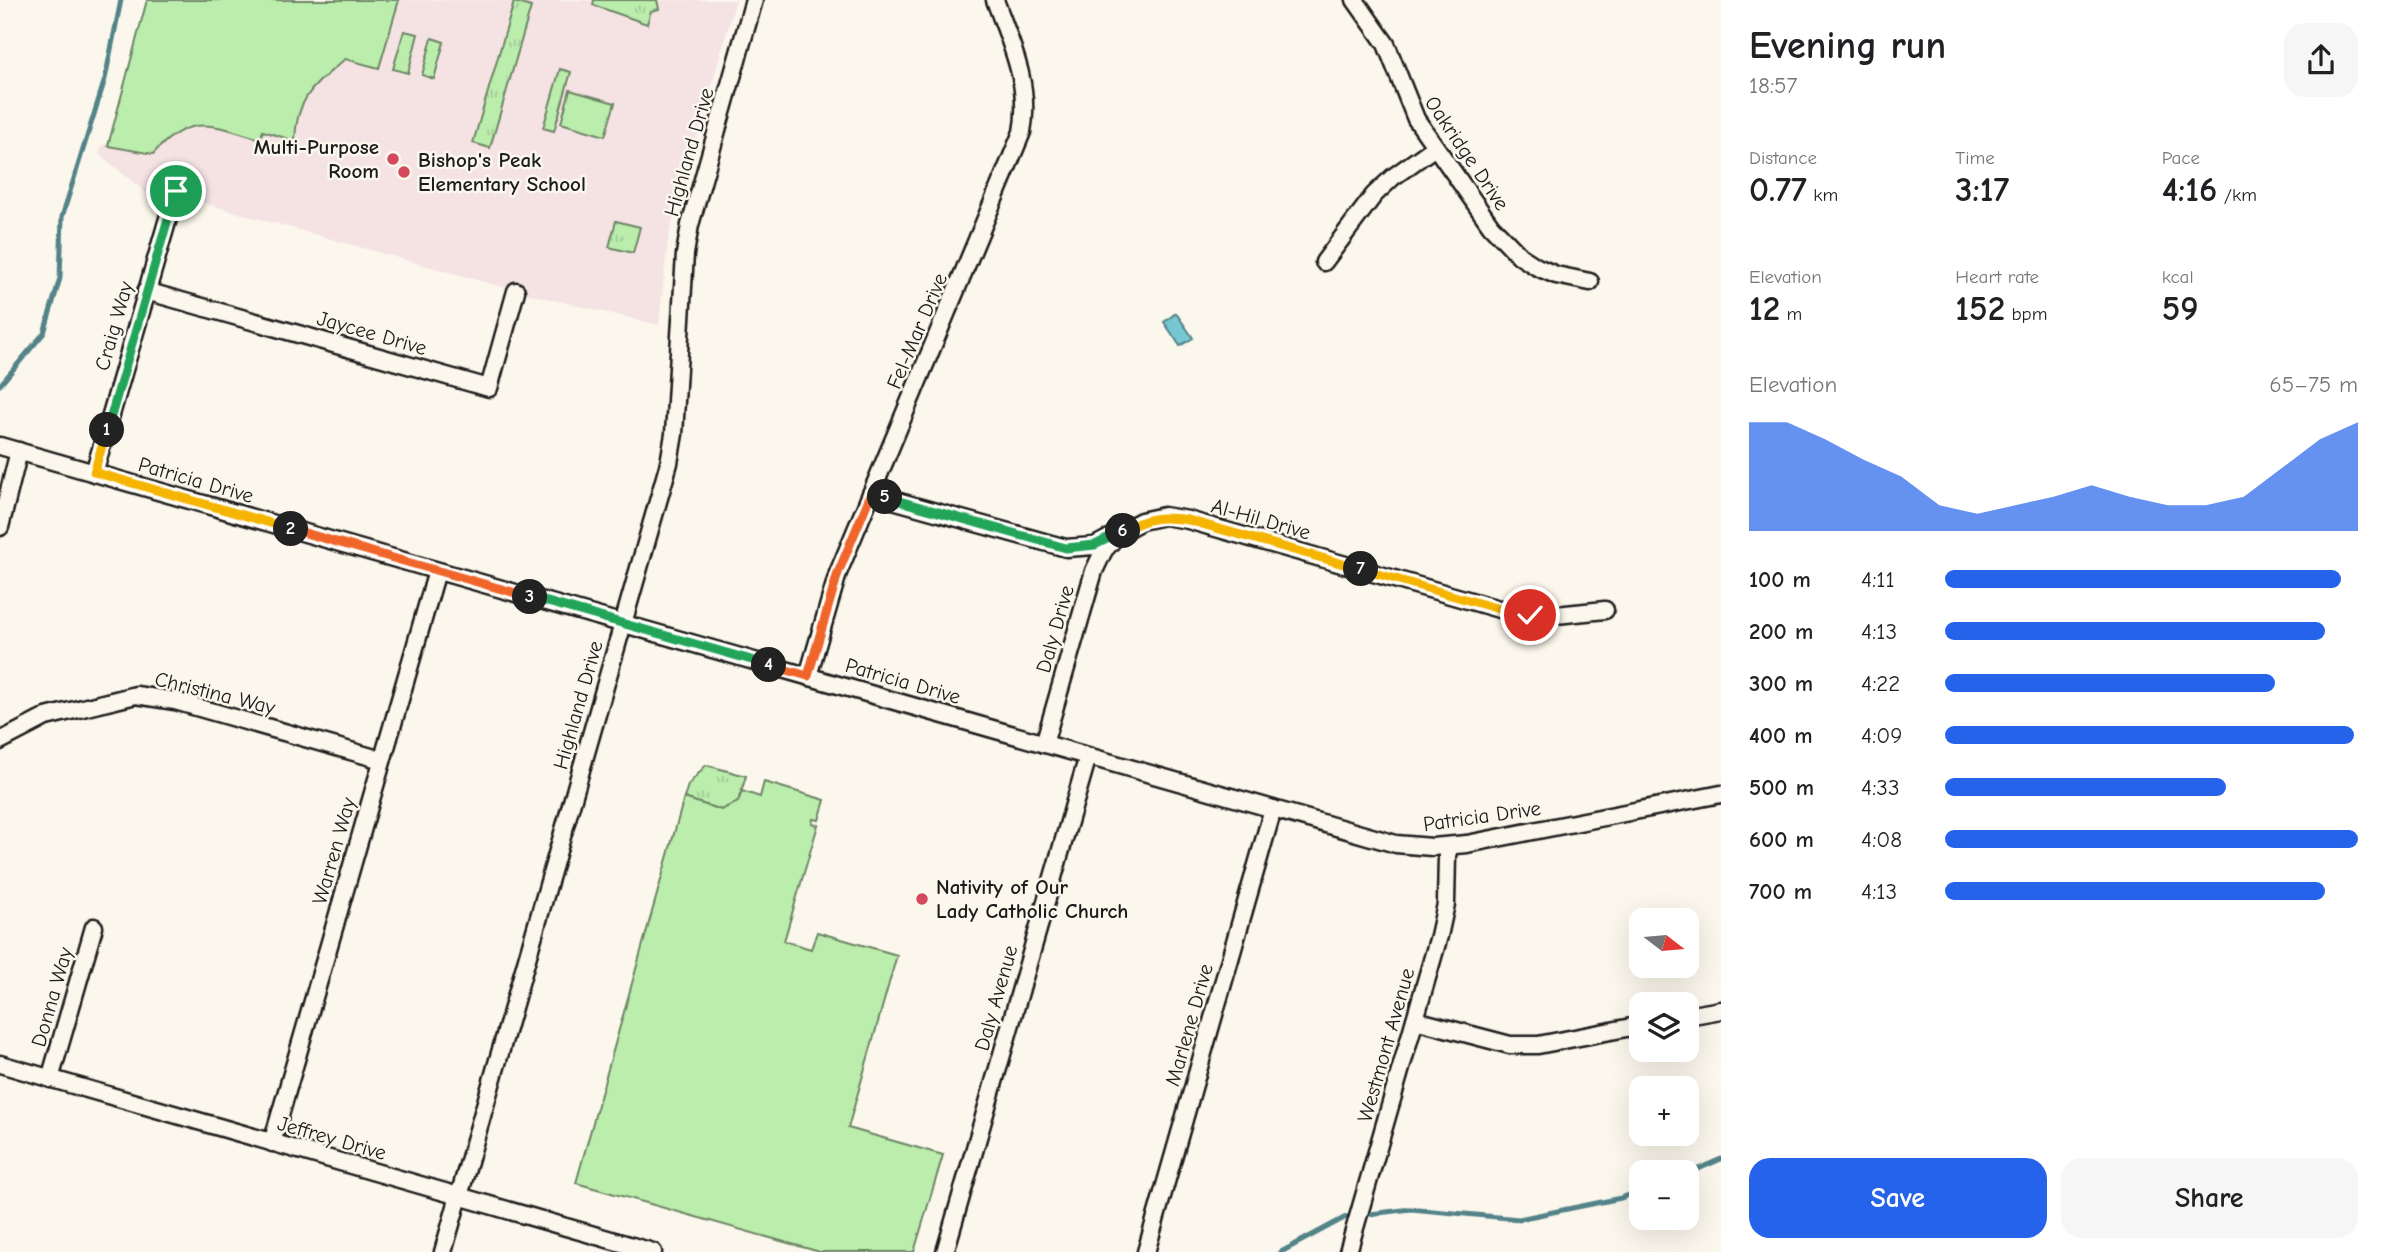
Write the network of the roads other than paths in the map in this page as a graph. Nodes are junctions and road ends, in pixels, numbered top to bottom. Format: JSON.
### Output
{"nodes":[{"id":1,"x":754,"y":0,"type":"edge"},
{"id":2,"x":995,"y":0,"type":"edge"},
{"id":3,"x":1355,"y":0,"type":"edge"},
{"id":4,"x":1435,"y":147,"type":"junction"},
{"id":5,"x":176,"y":191,"type":"dead end"},
{"id":6,"x":1324,"y":262,"type":"dead end"},
{"id":7,"x":1590,"y":282,"type":"dead end"},
{"id":8,"x":146,"y":291,"type":"junction"},
{"id":9,"x":516,"y":291,"type":"dead end"},
{"id":10,"x":0,"y":446,"type":"edge"},
{"id":11,"x":19,"y":451,"type":"junction"},
{"id":12,"x":94,"y":472,"type":"junction"},
{"id":13,"x":871,"y":494,"type":"junction"},
{"id":14,"x":0,"y":527,"type":"edge"},
{"id":15,"x":1120,"y":532,"type":"junction"},
{"id":16,"x":437,"y":571,"type":"junction"},
{"id":17,"x":1605,"y":610,"type":"dead end"},
{"id":18,"x":623,"y":623,"type":"junction"},
{"id":19,"x":808,"y":676,"type":"junction"},
{"id":20,"x":0,"y":741,"type":"edge"},
{"id":21,"x":1044,"y":744,"type":"junction"},
{"id":22,"x":1088,"y":756,"type":"junction"},
{"id":23,"x":382,"y":760,"type":"junction"},
{"id":24,"x":1721,"y":794,"type":"edge"},
{"id":25,"x":1273,"y":809,"type":"junction"},
{"id":26,"x":1450,"y":846,"type":"junction"},
{"id":27,"x":94,"y":927,"type":"dead end"},
{"id":28,"x":1721,"y":1010,"type":"edge"},
{"id":29,"x":1699,"y":1014,"type":"edge"},
{"id":30,"x":1415,"y":1020,"type":"junction"},
{"id":31,"x":1629,"y":1028,"type":"edge"},
{"id":32,"x":0,"y":1064,"type":"edge"},
{"id":33,"x":50,"y":1079,"type":"junction"},
{"id":34,"x":272,"y":1143,"type":"junction"},
{"id":35,"x":458,"y":1196,"type":"junction"},
{"id":36,"x":443,"y":1252,"type":"edge"},
{"id":37,"x":653,"y":1252,"type":"edge"},
{"id":38,"x":945,"y":1252,"type":"edge"},
{"id":39,"x":1146,"y":1252,"type":"edge"},
{"id":40,"x":1348,"y":1252,"type":"edge"}],
"edges":[{"from":1,"to":18,"type":"street","name":"Highland Drive"},
{"from":2,"to":13,"type":"street","name":"Fel-Mar Drive"},
{"from":3,"to":4,"type":"street","name":"Oakridge Drive"},
{"from":4,"to":6,"type":"street"},
{"from":4,"to":7,"type":"street","name":"Oakridge Drive"},
{"from":5,"to":8,"type":"street","name":"Craig Way"},
{"from":8,"to":9,"type":"street","name":"Jaycee Drive"},
{"from":8,"to":12,"type":"street","name":"Craig Way"},
{"from":10,"to":11,"type":"street","name":"Patricia Drive"},
{"from":11,"to":12,"type":"street","name":"Patricia Drive"},
{"from":11,"to":14,"type":"street"},
{"from":12,"to":16,"type":"street","name":"Patricia Drive"},
{"from":13,"to":15,"type":"street","name":"Al-Hil Drive"},
{"from":13,"to":19,"type":"street","name":"Fel-Mar Drive"},
{"from":15,"to":17,"type":"street","name":"Al-Hil Drive"},
{"from":15,"to":21,"type":"street","name":"Daly Drive"},
{"from":16,"to":18,"type":"street","name":"Patricia Drive"},
{"from":16,"to":23,"type":"street","name":"Warren Way"},
{"from":18,"to":19,"type":"street","name":"Patricia Drive"},
{"from":18,"to":35,"type":"street","name":"Highland Drive"},
{"from":19,"to":21,"type":"street","name":"Patricia Drive"},
{"from":20,"to":23,"type":"street","name":"Christina Way"},
{"from":21,"to":22,"type":"street","name":"Patricia Drive"},
{"from":22,"to":25,"type":"street","name":"Patricia Drive"},
{"from":22,"to":38,"type":"street","name":"Daly Avenue"},
{"from":23,"to":34,"type":"street","name":"Warren Way"},
{"from":24,"to":26,"type":"street","name":"Patricia Drive"},
{"from":25,"to":26,"type":"street","name":"Patricia Drive"},
{"from":25,"to":39,"type":"street","name":"Marlene Drive"},
{"from":26,"to":30,"type":"street","name":"Westmont Avenue"},
{"from":27,"to":33,"type":"street","name":"Donna Way"},
{"from":28,"to":29,"type":"street"},
{"from":30,"to":31,"type":"street"},
{"from":30,"to":40,"type":"street","name":"Westmont Avenue"},
{"from":32,"to":33,"type":"street","name":"Jeffrey Drive"},
{"from":33,"to":34,"type":"street","name":"Jeffrey Drive"},
{"from":34,"to":35,"type":"street","name":"Jeffrey Drive"},
{"from":35,"to":36,"type":"street","name":"Highland Drive"},
{"from":35,"to":37,"type":"street","name":"Jeffrey Drive"}]}
